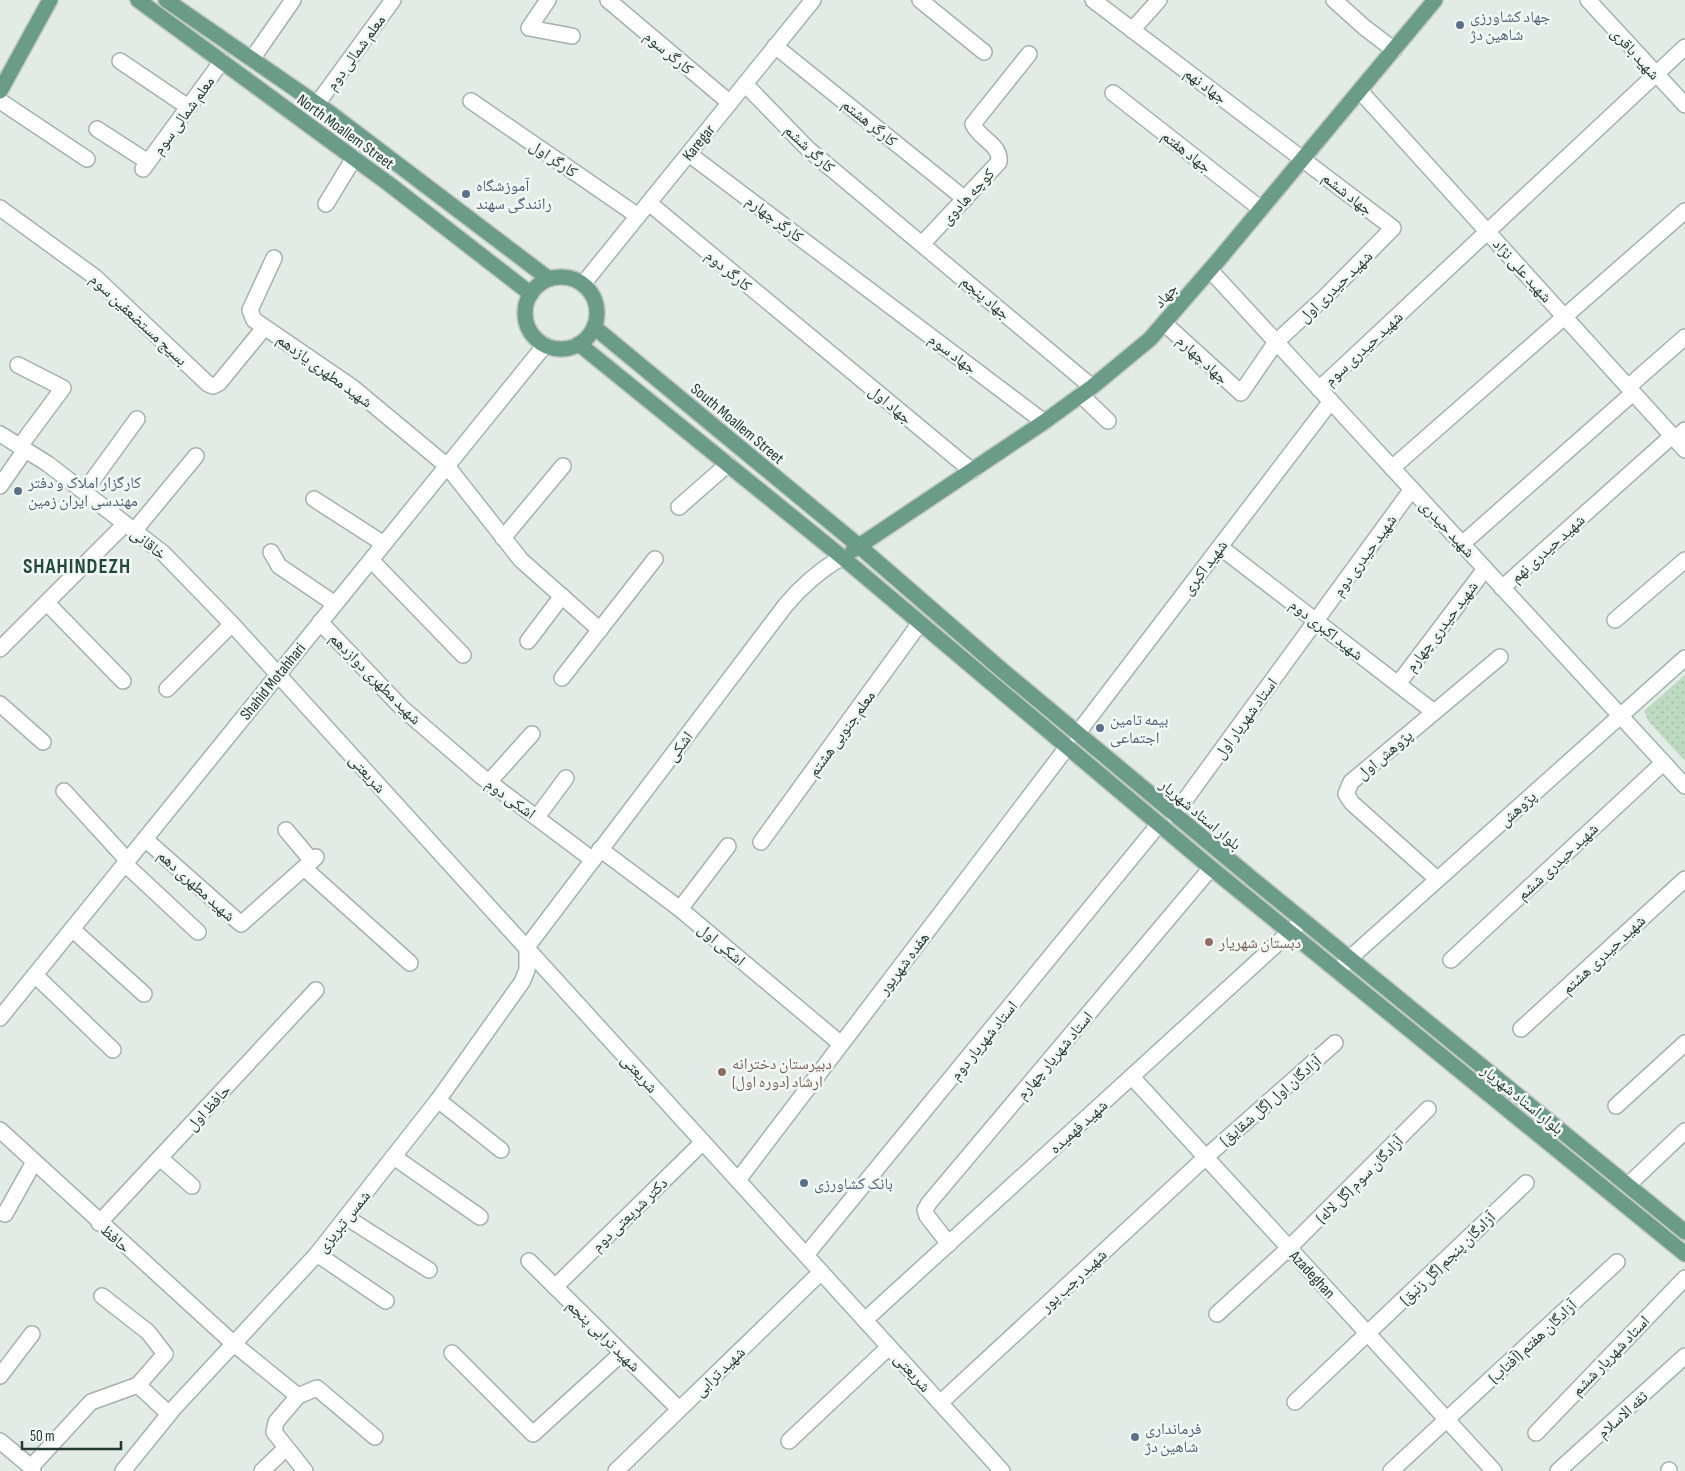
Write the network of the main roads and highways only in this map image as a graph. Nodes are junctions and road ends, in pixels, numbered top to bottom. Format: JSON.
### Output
{"nodes":[{"id":1,"x":138,"y":0,"type":"edge"},
{"id":2,"x":166,"y":0,"type":"edge"},
{"id":3,"x":1435,"y":0,"type":"edge"},
{"id":4,"x":50,"y":1,"type":"edge"},
{"id":5,"x":216,"y":33,"type":"junction"},
{"id":6,"x":204,"y":48,"type":"junction"},
{"id":7,"x":0,"y":91,"type":"edge"},
{"id":8,"x":549,"y":279,"type":"junction"},
{"id":9,"x":531,"y":294,"type":"junction"},
{"id":10,"x":594,"y":327,"type":"junction"},
{"id":11,"x":579,"y":344,"type":"junction"},
{"id":12,"x":859,"y":546,"type":"junction"},
{"id":13,"x":842,"y":557,"type":"junction"},
{"id":14,"x":1077,"y":734,"type":"junction"},
{"id":15,"x":1068,"y":746,"type":"junction"},
{"id":16,"x":1628,"y":1185,"type":"junction"},
{"id":17,"x":1615,"y":1197,"type":"junction"},
{"id":18,"x":1685,"y":1232,"type":"edge"},
{"id":19,"x":1685,"y":1254,"type":"edge"}],
"edges":[{"from":1,"to":6,"type":"main road","name":"North Moallem Street"},
{"from":2,"to":5,"type":"main road","name":"North Moallem Street"},
{"from":3,"to":12,"type":"main road","name":"جهاد"},
{"from":4,"to":7,"type":"main road"},
{"from":5,"to":6,"type":"main road"},
{"from":5,"to":8,"type":"main road","name":"North Moallem Street"},
{"from":6,"to":9,"type":"main road","name":"North Moallem Street"},
{"from":8,"to":9,"type":"main road"},
{"from":8,"to":10,"type":"main road"},
{"from":9,"to":11,"type":"main road"},
{"from":10,"to":11,"type":"main road"},
{"from":10,"to":12,"type":"main road","name":"South Moallem Street"},
{"from":11,"to":13,"type":"main road"},
{"from":12,"to":13,"type":"main road"},
{"from":12,"to":14,"type":"main road","name":"South Moallem Street"},
{"from":13,"to":15,"type":"main road"},
{"from":14,"to":15,"type":"main road"},
{"from":14,"to":16,"type":"main road","name":"بلوار استاد شهریار"},
{"from":15,"to":17,"type":"main road","name":"بلوار استاد شهریار"},
{"from":16,"to":17,"type":"main road"},
{"from":16,"to":18,"type":"main road","name":"بلوار استاد شهریار"},
{"from":17,"to":19,"type":"main road","name":"بلوار استاد شهریار"}]}
